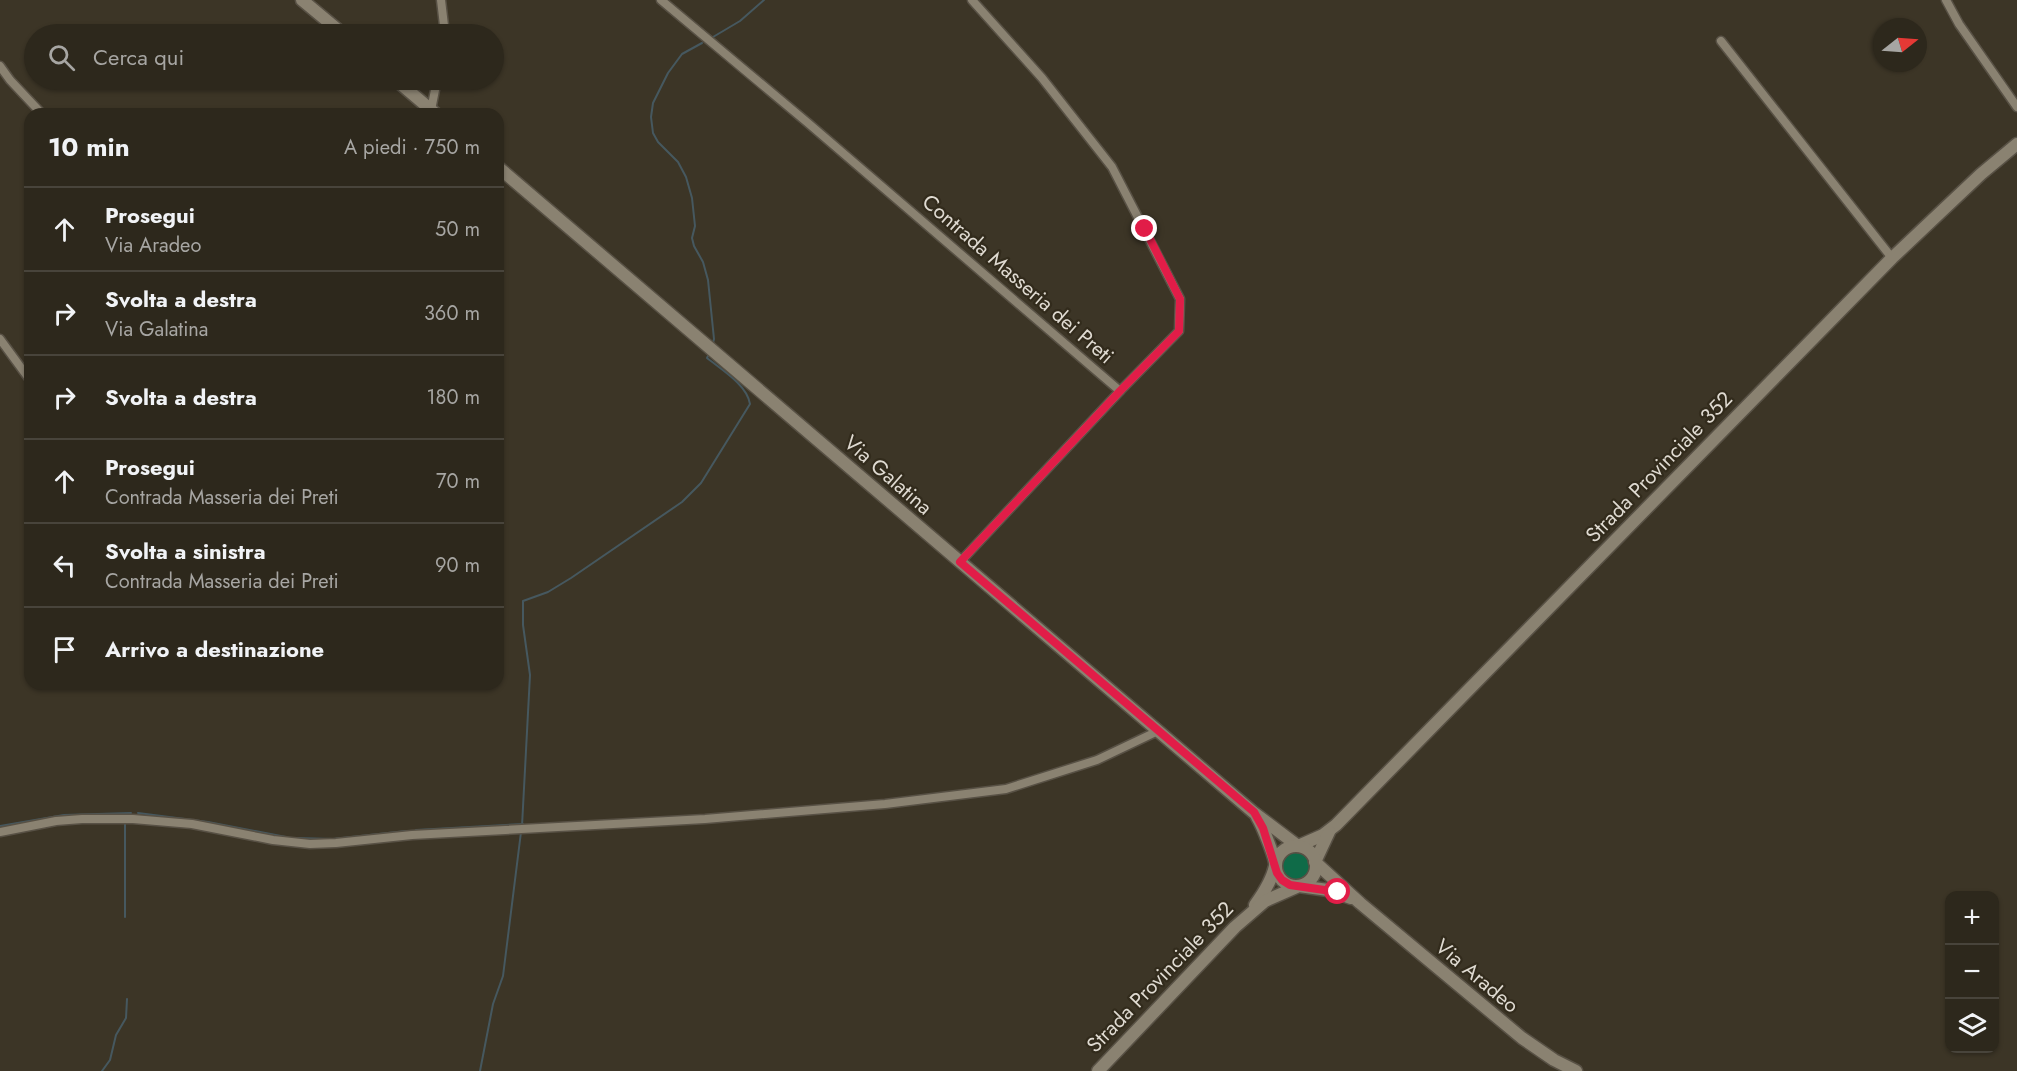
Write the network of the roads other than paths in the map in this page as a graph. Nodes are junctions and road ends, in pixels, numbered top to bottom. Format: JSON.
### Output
{"nodes":[{"id":1,"x":302,"y":0,"type":"edge"},
{"id":2,"x":441,"y":0,"type":"edge"},
{"id":3,"x":661,"y":0,"type":"edge"},
{"id":4,"x":972,"y":0,"type":"edge"},
{"id":5,"x":1946,"y":0,"type":"edge"},
{"id":6,"x":331,"y":24,"type":"edge"},
{"id":7,"x":444,"y":24,"type":"edge"},
{"id":8,"x":1721,"y":42,"type":"dead end"},
{"id":9,"x":0,"y":66,"type":"edge"},
{"id":10,"x":408,"y":90,"type":"edge"},
{"id":11,"x":436,"y":90,"type":"edge"},
{"id":12,"x":2017,"y":107,"type":"edge"},
{"id":13,"x":36,"y":108,"type":"edge"},
{"id":14,"x":429,"y":108,"type":"edge"},
{"id":15,"x":434,"y":108,"type":"edge"},
{"id":16,"x":2017,"y":144,"type":"edge"},
{"id":17,"x":504,"y":172,"type":"edge"},
{"id":18,"x":1892,"y":258,"type":"junction"},
{"id":19,"x":0,"y":339,"type":"edge"},
{"id":20,"x":24,"y":372,"type":"edge"},
{"id":21,"x":1120,"y":391,"type":"junction"},
{"id":22,"x":960,"y":562,"type":"junction"},
{"id":23,"x":1158,"y":731,"type":"junction"},
{"id":24,"x":1254,"y":812,"type":"junction"},
{"id":25,"x":1336,"y":825,"type":"junction"},
{"id":26,"x":0,"y":832,"type":"edge"},
{"id":27,"x":1298,"y":846,"type":"junction"},
{"id":28,"x":1315,"y":862,"type":"junction"},
{"id":29,"x":1276,"y":864,"type":"junction"},
{"id":30,"x":1299,"y":886,"type":"junction"},
{"id":31,"x":1360,"y":903,"type":"junction"},
{"id":32,"x":1251,"y":911,"type":"junction"},
{"id":33,"x":1098,"y":1071,"type":"edge"},
{"id":34,"x":1576,"y":1071,"type":"edge"}],
"edges":[{"from":1,"to":6,"type":"main road"},
{"from":2,"to":7,"type":"street"},
{"from":3,"to":21,"type":"street","name":"Contrada Masseria dei Preti"},
{"from":4,"to":21,"type":"street","name":"Contrada Masseria dei Preti"},
{"from":5,"to":12,"type":"street"},
{"from":8,"to":18,"type":"street"},
{"from":9,"to":13,"type":"street"},
{"from":10,"to":14,"type":"main road"},
{"from":11,"to":15,"type":"street"},
{"from":16,"to":18,"type":"main road","name":"Strada Provinciale 352"},
{"from":17,"to":22,"type":"main road","name":"Via Galatina"},
{"from":18,"to":25,"type":"main road","name":"Strada Provinciale 352"},
{"from":19,"to":20,"type":"street"},
{"from":21,"to":22,"type":"street"},
{"from":22,"to":23,"type":"main road","name":"Via Galatina"},
{"from":23,"to":24,"type":"main road","name":"Via Galatina"},
{"from":23,"to":26,"type":"street"},
{"from":24,"to":27,"type":"main road","name":"Via Galatina"},
{"from":24,"to":29,"type":"main road","name":"Via Galatina"},
{"from":25,"to":27,"type":"main road","name":"Strada Provinciale 352"},
{"from":25,"to":28,"type":"main road","name":"Strada Provinciale 352"},
{"from":27,"to":28,"type":"main road"},
{"from":27,"to":29,"type":"main road"},
{"from":28,"to":30,"type":"main road"},
{"from":28,"to":31,"type":"main road","name":"Via Aradeo"},
{"from":29,"to":30,"type":"main road"},
{"from":29,"to":32,"type":"main road","name":"Strada Provinciale 352"},
{"from":30,"to":31,"type":"main road","name":"Via Aradeo"},
{"from":30,"to":32,"type":"main road","name":"Strada Provinciale 352"},
{"from":31,"to":34,"type":"main road","name":"Via Aradeo"},
{"from":32,"to":33,"type":"main road","name":"Strada Provinciale 352"}]}
